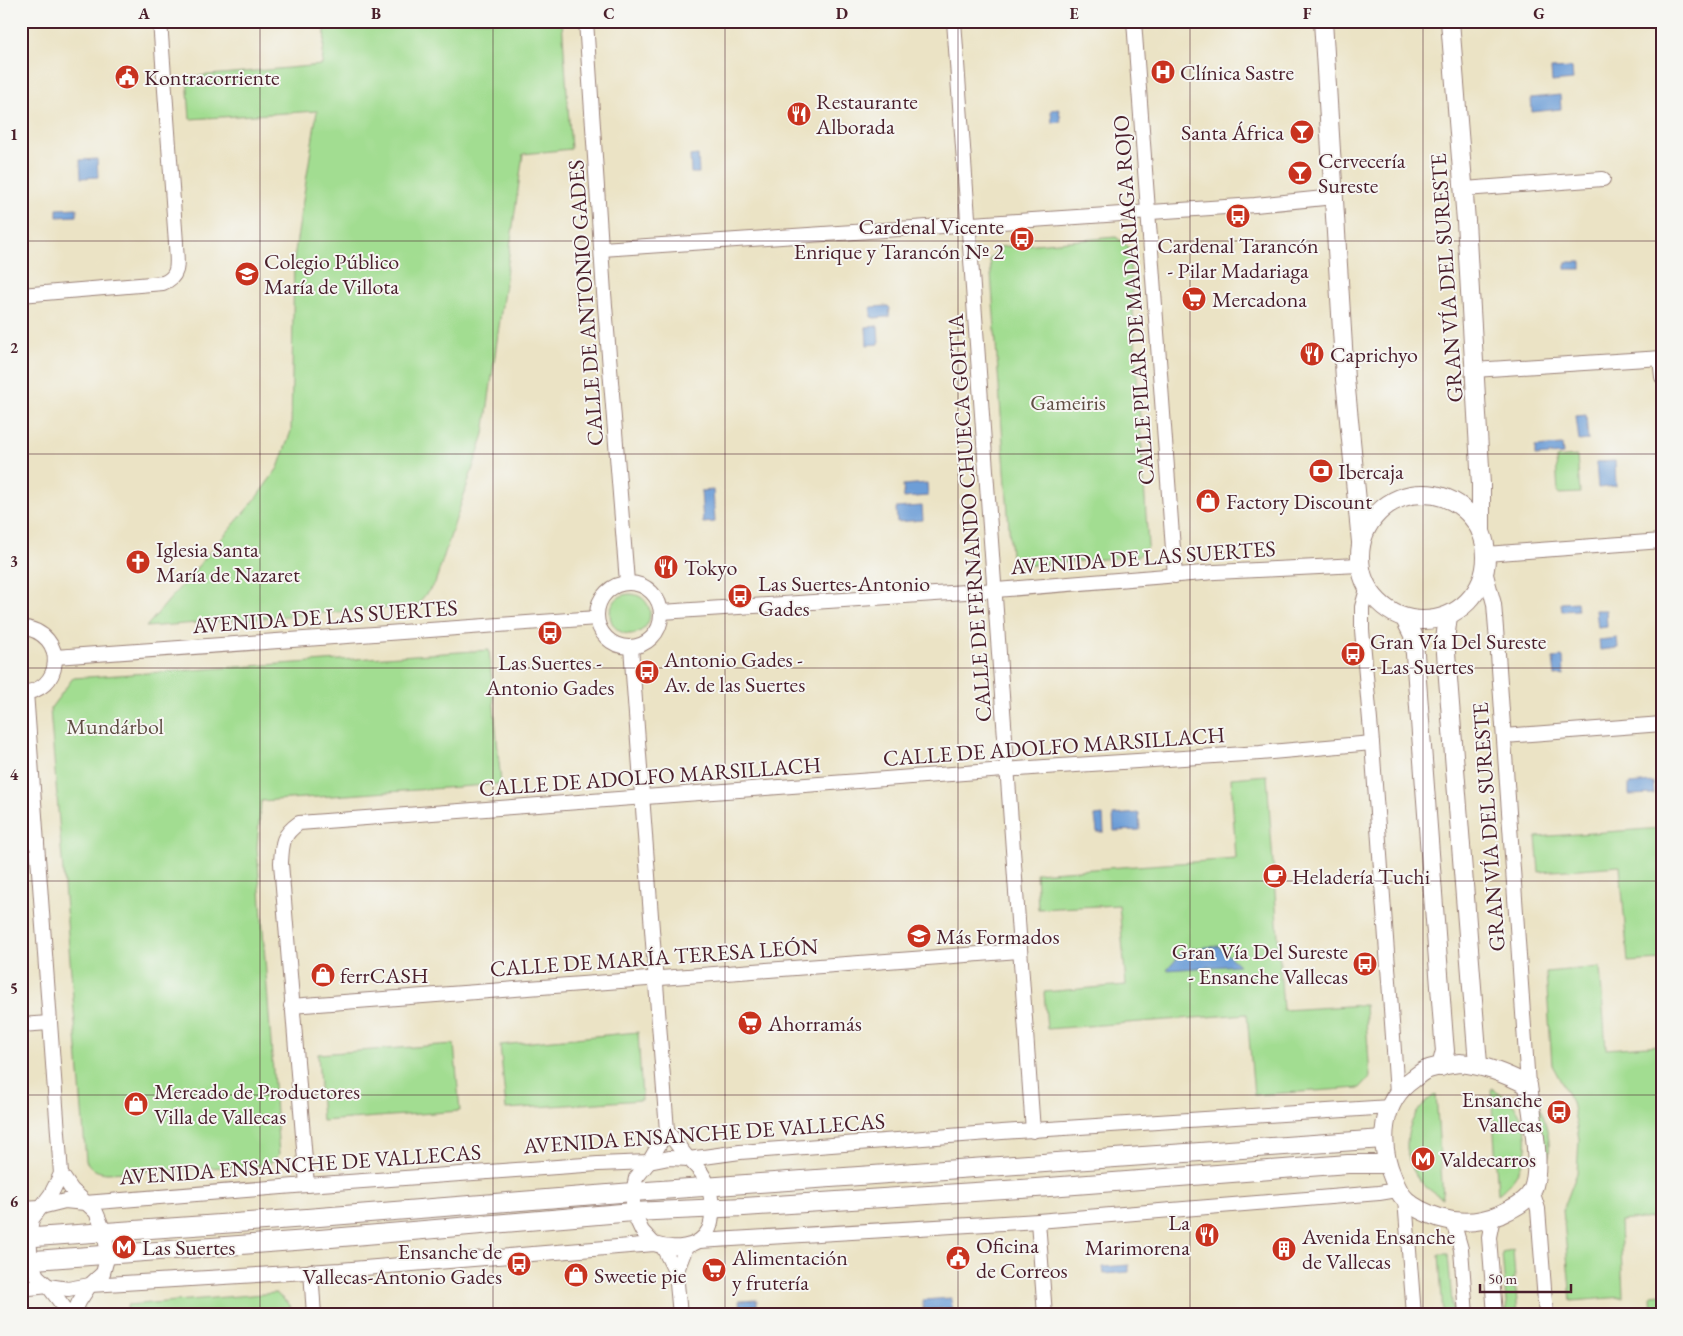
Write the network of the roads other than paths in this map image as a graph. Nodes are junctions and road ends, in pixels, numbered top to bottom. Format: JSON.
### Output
{"nodes":[{"id":1,"x":160,"y":21,"type":"edge"},
{"id":2,"x":586,"y":21,"type":"edge"},
{"id":3,"x":954,"y":21,"type":"edge"},
{"id":4,"x":1134,"y":21,"type":"edge"},
{"id":5,"x":1323,"y":21,"type":"edge"},
{"id":6,"x":1450,"y":21,"type":"edge"},
{"id":7,"x":1603,"y":179,"type":"dead end"},
{"id":8,"x":1464,"y":189,"type":"junction"},
{"id":9,"x":1334,"y":197,"type":"junction"},
{"id":10,"x":1148,"y":212,"type":"junction"},
{"id":11,"x":969,"y":224,"type":"junction"},
{"id":12,"x":602,"y":249,"type":"junction"},
{"id":13,"x":21,"y":295,"type":"edge"},
{"id":14,"x":1661,"y":358,"type":"edge"},
{"id":15,"x":1474,"y":370,"type":"junction"},
{"id":16,"x":1662,"y":377,"type":"edge"},
{"id":17,"x":1481,"y":532,"type":"junction"},
{"id":18,"x":1662,"y":541,"type":"edge"},
{"id":19,"x":1361,"y":542,"type":"junction"},
{"id":20,"x":1485,"y":561,"type":"junction"},
{"id":21,"x":1359,"y":565,"type":"junction"},
{"id":22,"x":1175,"y":576,"type":"junction"},
{"id":23,"x":627,"y":582,"type":"junction"},
{"id":24,"x":1366,"y":588,"type":"junction"},
{"id":25,"x":996,"y":590,"type":"junction"},
{"id":26,"x":662,"y":612,"type":"junction"},
{"id":27,"x":1448,"y":616,"type":"junction"},
{"id":28,"x":597,"y":618,"type":"junction"},
{"id":29,"x":1405,"y":619,"type":"junction"},
{"id":30,"x":21,"y":627,"type":"edge"},
{"id":31,"x":630,"y":647,"type":"junction"},
{"id":32,"x":55,"y":657,"type":"junction"},
{"id":33,"x":23,"y":692,"type":"edge"},
{"id":34,"x":1662,"y":724,"type":"edge"},
{"id":35,"x":1504,"y":736,"type":"junction"},
{"id":36,"x":1372,"y":743,"type":"junction"},
{"id":37,"x":1008,"y":770,"type":"junction"},
{"id":38,"x":641,"y":798,"type":"junction"},
{"id":39,"x":37,"y":841,"type":"junction"},
{"id":40,"x":21,"y":842,"type":"edge"},
{"id":41,"x":1019,"y":951,"type":"junction"},
{"id":42,"x":655,"y":978,"type":"junction"},
{"id":43,"x":291,"y":1006,"type":"junction"},
{"id":44,"x":49,"y":1023,"type":"junction"},
{"id":45,"x":21,"y":1025,"type":"edge"},
{"id":46,"x":1478,"y":1064,"type":"junction"},
{"id":47,"x":1441,"y":1067,"type":"junction"},
{"id":48,"x":1528,"y":1085,"type":"junction"},
{"id":49,"x":1394,"y":1100,"type":"junction"},
{"id":50,"x":667,"y":1130,"type":"junction"},
{"id":51,"x":1033,"y":1131,"type":"junction"},
{"id":52,"x":1383,"y":1139,"type":"junction"},
{"id":53,"x":689,"y":1159,"type":"junction"},
{"id":54,"x":649,"y":1162,"type":"junction"},
{"id":55,"x":1387,"y":1164,"type":"junction"},
{"id":56,"x":61,"y":1174,"type":"junction"},
{"id":57,"x":307,"y":1184,"type":"junction"},
{"id":58,"x":708,"y":1186,"type":"junction"},
{"id":59,"x":1532,"y":1191,"type":"junction"},
{"id":60,"x":633,"y":1192,"type":"junction"},
{"id":61,"x":1401,"y":1194,"type":"junction"},
{"id":62,"x":85,"y":1203,"type":"junction"},
{"id":63,"x":41,"y":1207,"type":"junction"},
{"id":64,"x":21,"y":1208,"type":"edge"},
{"id":65,"x":712,"y":1208,"type":"junction"},
{"id":66,"x":633,"y":1212,"type":"junction"},
{"id":67,"x":1493,"y":1217,"type":"junction"},
{"id":68,"x":1038,"y":1221,"type":"junction"},
{"id":69,"x":1453,"y":1221,"type":"junction"},
{"id":70,"x":104,"y":1231,"type":"junction"},
{"id":71,"x":25,"y":1237,"type":"edge"},
{"id":72,"x":692,"y":1244,"type":"junction"},
{"id":73,"x":659,"y":1246,"type":"junction"},
{"id":74,"x":108,"y":1255,"type":"junction"},
{"id":75,"x":26,"y":1261,"type":"edge"},
{"id":76,"x":311,"y":1271,"type":"junction"},
{"id":77,"x":676,"y":1272,"type":"junction"},
{"id":78,"x":90,"y":1285,"type":"junction"},
{"id":79,"x":48,"y":1286,"type":"junction"},
{"id":80,"x":21,"y":1289,"type":"edge"},
{"id":81,"x":72,"y":1315,"type":"edge"},
{"id":82,"x":314,"y":1315,"type":"edge"},
{"id":83,"x":680,"y":1315,"type":"edge"},
{"id":84,"x":1045,"y":1315,"type":"edge"},
{"id":85,"x":1414,"y":1315,"type":"edge"},
{"id":86,"x":1466,"y":1315,"type":"edge"},
{"id":87,"x":1495,"y":1315,"type":"edge"},
{"id":88,"x":1546,"y":1315,"type":"edge"}],
"edges":[{"from":1,"to":13,"type":"street"},
{"from":2,"to":12,"type":"street","name":"CALLE DE ANTONIO GADES"},
{"from":3,"to":11,"type":"street","name":"CALLE DE FERNANDO CHUECA GOITIA"},
{"from":4,"to":10,"type":"street","name":"CALLE PILAR DE MADARIAGA ROJO"},
{"from":5,"to":9,"type":"main road"},
{"from":6,"to":8,"type":"main road","name":"GRAN VÍA DEL SURESTE"},
{"from":7,"to":8,"type":"street"},
{"from":8,"to":15,"type":"main road","name":"GRAN VÍA DEL SURESTE"},
{"from":9,"to":10,"type":"street"},
{"from":9,"to":19,"type":"main road"},
{"from":10,"to":11,"type":"street"},
{"from":10,"to":22,"type":"street","name":"CALLE PILAR DE MADARIAGA ROJO"},
{"from":11,"to":12,"type":"street"},
{"from":11,"to":25,"type":"street","name":"CALLE DE FERNANDO CHUECA GOITIA"},
{"from":12,"to":23,"type":"street","name":"CALLE DE ANTONIO GADES"},
{"from":14,"to":15,"type":"street"},
{"from":14,"to":16,"type":"street"},
{"from":15,"to":17,"type":"main road","name":"GRAN VÍA DEL SURESTE"},
{"from":17,"to":19,"type":"main road"},
{"from":17,"to":20,"type":"main road"},
{"from":18,"to":20,"type":"street"},
{"from":19,"to":21,"type":"main road"},
{"from":20,"to":27,"type":"main road"},
{"from":20,"to":35,"type":"street","name":"GRAN VÍA DEL SURESTE"},
{"from":21,"to":22,"type":"street","name":"AVENIDA DE LAS SUERTES"},
{"from":21,"to":24,"type":"main road"},
{"from":22,"to":25,"type":"street","name":"AVENIDA DE LAS SUERTES"},
{"from":23,"to":26,"type":"street"},
{"from":23,"to":28,"type":"street"},
{"from":24,"to":29,"type":"main road"},
{"from":24,"to":36,"type":"street"},
{"from":25,"to":26,"type":"street","name":"AVENIDA DE LAS SUERTES"},
{"from":25,"to":37,"type":"street","name":"CALLE DE FERNANDO CHUECA GOITIA"},
{"from":26,"to":31,"type":"street"},
{"from":27,"to":29,"type":"main road"},
{"from":27,"to":46,"type":"main road","name":"GRAN VÍA DEL SURESTE"},
{"from":28,"to":31,"type":"street"},
{"from":28,"to":32,"type":"street","name":"AVENIDA DE LAS SUERTES"},
{"from":29,"to":47,"type":"main road"},
{"from":30,"to":32,"type":"street"},
{"from":31,"to":38,"type":"street"},
{"from":32,"to":33,"type":"street"},
{"from":33,"to":39,"type":"street"},
{"from":34,"to":35,"type":"street"},
{"from":35,"to":48,"type":"street","name":"GRAN VÍA DEL SURESTE"},
{"from":36,"to":37,"type":"street","name":"CALLE DE ADOLFO MARSILLACH"},
{"from":36,"to":49,"type":"street"},
{"from":37,"to":38,"type":"street","name":"CALLE DE ADOLFO MARSILLACH"},
{"from":37,"to":41,"type":"street","name":"CALLE DE FERNANDO CHUECA GOITIA"},
{"from":38,"to":42,"type":"street"},
{"from":38,"to":43,"type":"street","name":"CALLE DE ADOLFO MARSILLACH"},
{"from":39,"to":40,"type":"street"},
{"from":39,"to":44,"type":"street"},
{"from":41,"to":42,"type":"street","name":"CALLE DE MARÍA TERESA LEÓN"},
{"from":41,"to":51,"type":"street","name":"CALLE DE FERNANDO CHUECA GOITIA"},
{"from":42,"to":43,"type":"street","name":"CALLE DE MARÍA TERESA LEÓN"},
{"from":42,"to":50,"type":"street"},
{"from":43,"to":57,"type":"street","name":"CALLE DE ADOLFO MARSILLACH"},
{"from":44,"to":45,"type":"street"},
{"from":44,"to":56,"type":"street"},
{"from":46,"to":47,"type":"main road"},
{"from":46,"to":48,"type":"main road"},
{"from":47,"to":49,"type":"main road"},
{"from":48,"to":59,"type":"main road"},
{"from":49,"to":51,"type":"street","name":"AVENIDA ENSANCHE DE VALLECAS"},
{"from":49,"to":52,"type":"main road"},
{"from":50,"to":53,"type":"street"},
{"from":50,"to":54,"type":"street"},
{"from":51,"to":53,"type":"street","name":"AVENIDA ENSANCHE DE VALLECAS"},
{"from":52,"to":55,"type":"main road"},
{"from":52,"to":58,"type":"main road"},
{"from":53,"to":54,"type":"street","name":"AVENIDA ENSANCHE DE VALLECAS"},
{"from":53,"to":58,"type":"street"},
{"from":54,"to":57,"type":"street","name":"AVENIDA ENSANCHE DE VALLECAS"},
{"from":54,"to":60,"type":"street"},
{"from":55,"to":61,"type":"main road"},
{"from":55,"to":65,"type":"main road"},
{"from":56,"to":62,"type":"street"},
{"from":56,"to":63,"type":"street"},
{"from":57,"to":62,"type":"street","name":"AVENIDA ENSANCHE DE VALLECAS"},
{"from":58,"to":60,"type":"main road"},
{"from":58,"to":65,"type":"street"},
{"from":59,"to":67,"type":"main road"},
{"from":59,"to":88,"type":"street"},
{"from":60,"to":66,"type":"street"},
{"from":60,"to":70,"type":"main road"},
{"from":61,"to":68,"type":"street"},
{"from":61,"to":69,"type":"main road"},
{"from":61,"to":85,"type":"street"},
{"from":62,"to":63,"type":"street","name":"AVENIDA ENSANCHE DE VALLECAS"},
{"from":62,"to":70,"type":"street"},
{"from":63,"to":64,"type":"street","name":"AVENIDA ENSANCHE DE VALLECAS"},
{"from":63,"to":71,"type":"street"},
{"from":65,"to":66,"type":"main road"},
{"from":65,"to":72,"type":"street"},
{"from":66,"to":73,"type":"street"},
{"from":66,"to":74,"type":"main road"},
{"from":67,"to":69,"type":"main road"},
{"from":67,"to":87,"type":"street"},
{"from":68,"to":72,"type":"street"},
{"from":68,"to":84,"type":"street"},
{"from":69,"to":86,"type":"street"},
{"from":70,"to":71,"type":"main road"},
{"from":70,"to":74,"type":"street"},
{"from":71,"to":75,"type":"street"},
{"from":72,"to":73,"type":"street"},
{"from":72,"to":77,"type":"street"},
{"from":73,"to":76,"type":"street"},
{"from":73,"to":77,"type":"street"},
{"from":74,"to":75,"type":"main road"},
{"from":74,"to":78,"type":"street"},
{"from":75,"to":79,"type":"street"},
{"from":76,"to":78,"type":"street"},
{"from":76,"to":82,"type":"street"},
{"from":77,"to":83,"type":"street"},
{"from":78,"to":79,"type":"street"},
{"from":78,"to":81,"type":"street"},
{"from":79,"to":80,"type":"street"},
{"from":79,"to":81,"type":"street"}]}
